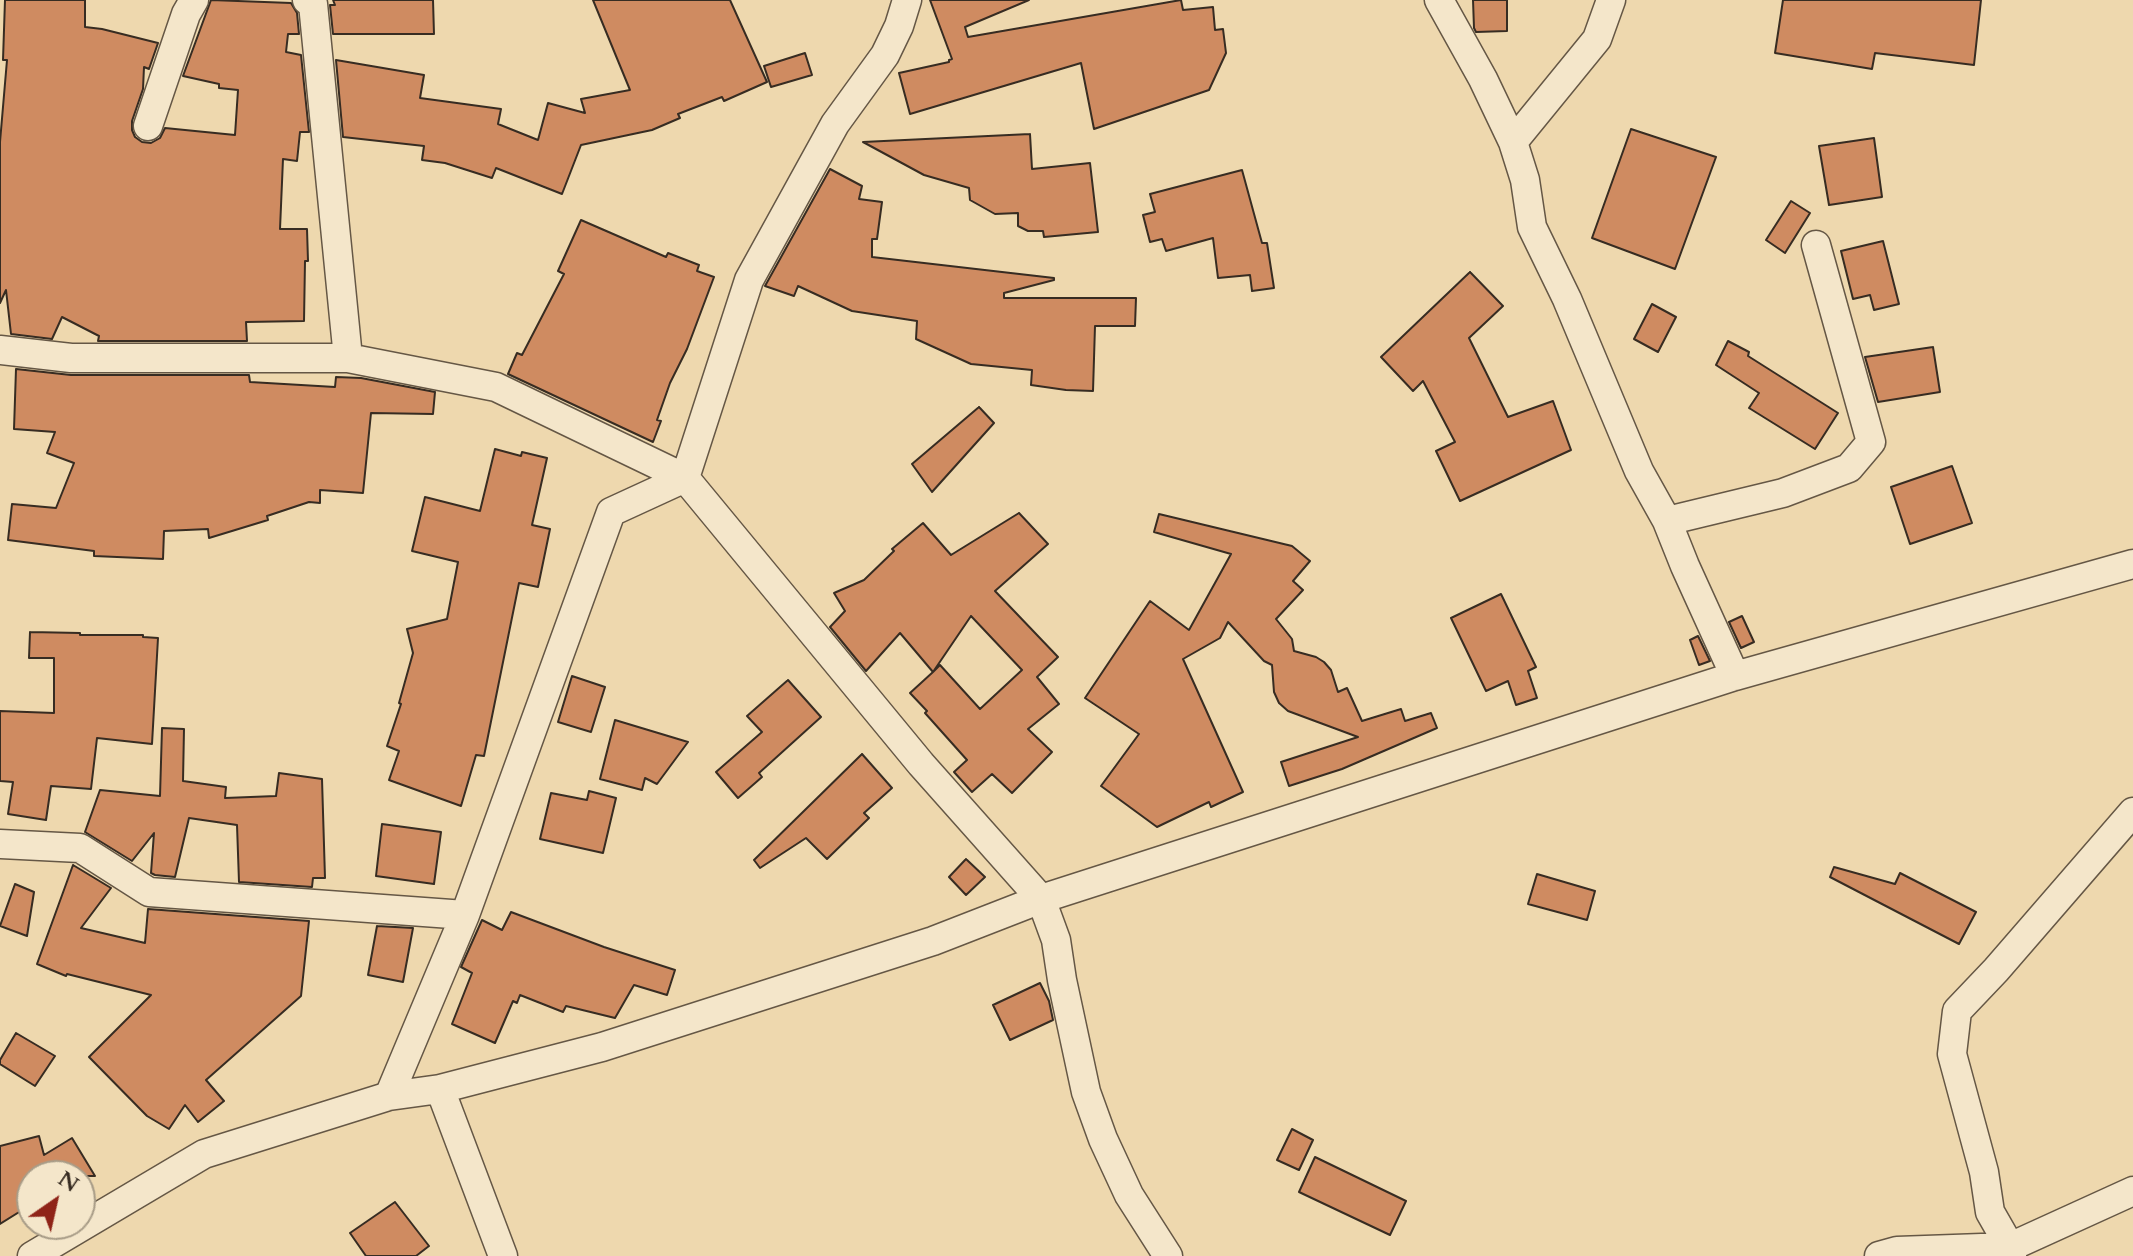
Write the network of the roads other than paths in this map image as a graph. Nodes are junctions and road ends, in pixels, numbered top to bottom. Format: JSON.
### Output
{"nodes":[{"id":1,"x":194,"y":0,"type":"edge"},
{"id":2,"x":307,"y":0,"type":"edge"},
{"id":3,"x":907,"y":0,"type":"edge"},
{"id":4,"x":1439,"y":0,"type":"edge"},
{"id":5,"x":1611,"y":0,"type":"edge"},
{"id":6,"x":148,"y":126,"type":"dead end"},
{"id":7,"x":1513,"y":142,"type":"junction"},
{"id":8,"x":1816,"y":245,"type":"dead end"},
{"id":9,"x":0,"y":350,"type":"edge"},
{"id":10,"x":348,"y":358,"type":"junction"},
{"id":11,"x":685,"y":478,"type":"junction"},
{"id":12,"x":1667,"y":521,"type":"junction"},
{"id":13,"x":2133,"y":564,"type":"edge"},
{"id":14,"x":1735,"y":676,"type":"junction"},
{"id":15,"x":2133,"y":812,"type":"edge"},
{"id":16,"x":0,"y":844,"type":"edge"},
{"id":17,"x":1041,"y":899,"type":"junction"},
{"id":18,"x":465,"y":915,"type":"junction"},
{"id":19,"x":440,"y":1089,"type":"junction"},
{"id":20,"x":389,"y":1096,"type":"junction"},
{"id":21,"x":2133,"y":1191,"type":"edge"},
{"id":22,"x":2011,"y":1252,"type":"edge"},
{"id":23,"x":32,"y":1256,"type":"edge"},
{"id":24,"x":503,"y":1256,"type":"edge"},
{"id":25,"x":1168,"y":1256,"type":"edge"},
{"id":26,"x":1879,"y":1256,"type":"edge"}],
"edges":[{"from":1,"to":6,"type":"street"},
{"from":2,"to":10,"type":"street"},
{"from":3,"to":11,"type":"street"},
{"from":4,"to":7,"type":"street"},
{"from":5,"to":7,"type":"street"},
{"from":7,"to":12,"type":"street"},
{"from":8,"to":12,"type":"street"},
{"from":9,"to":10,"type":"street"},
{"from":10,"to":11,"type":"street"},
{"from":11,"to":17,"type":"street"},
{"from":11,"to":18,"type":"street"},
{"from":12,"to":14,"type":"street"},
{"from":13,"to":14,"type":"street"},
{"from":14,"to":17,"type":"street"},
{"from":15,"to":22,"type":"street"},
{"from":16,"to":18,"type":"street"},
{"from":17,"to":19,"type":"street"},
{"from":17,"to":25,"type":"street"},
{"from":18,"to":20,"type":"street"},
{"from":19,"to":20,"type":"street"},
{"from":19,"to":24,"type":"street"},
{"from":20,"to":23,"type":"street"},
{"from":21,"to":22,"type":"street"},
{"from":22,"to":26,"type":"street"}]}
